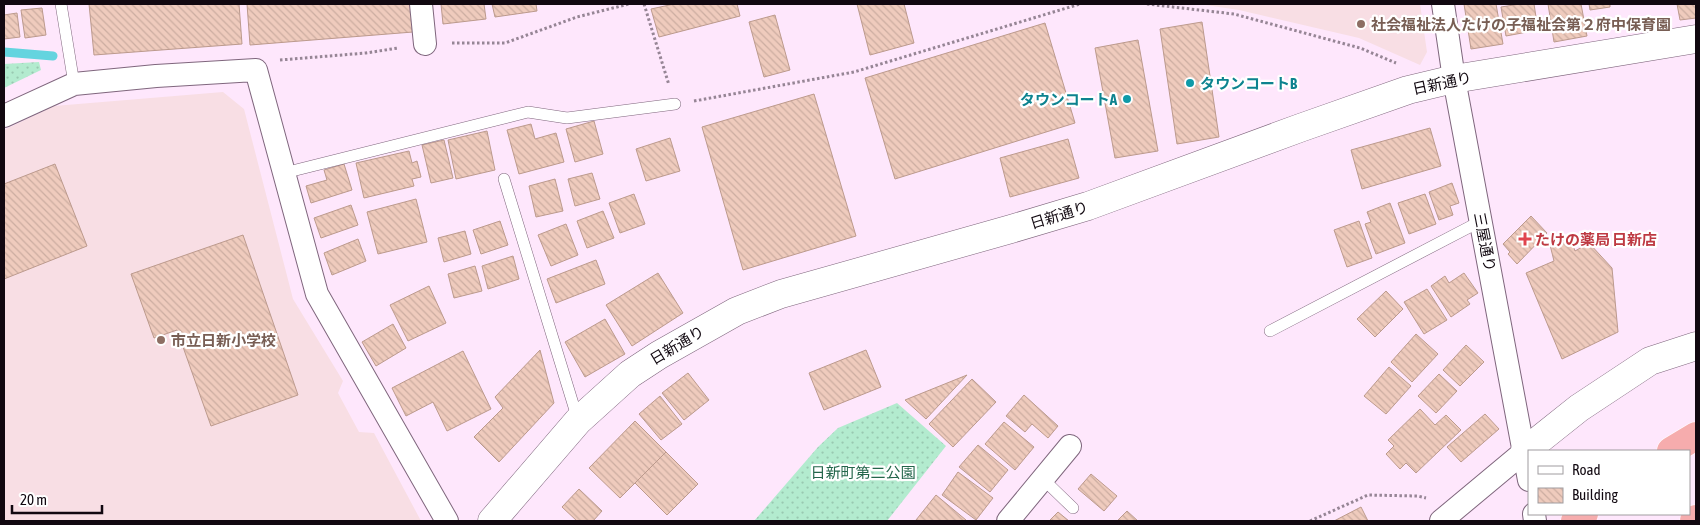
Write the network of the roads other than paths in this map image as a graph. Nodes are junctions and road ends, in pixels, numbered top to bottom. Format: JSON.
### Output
{"nodes":[{"id":1,"x":61,"y":4,"type":"edge"},
{"id":2,"x":421,"y":4,"type":"edge"},
{"id":3,"x":1443,"y":4,"type":"edge"},
{"id":4,"x":1696,"y":39,"type":"edge"},
{"id":5,"x":425,"y":44,"type":"dead end"},
{"id":6,"x":1454,"y":80,"type":"junction"},
{"id":7,"x":74,"y":84,"type":"junction"},
{"id":8,"x":675,"y":104,"type":"road end"},
{"id":9,"x":4,"y":116,"type":"edge"},
{"id":10,"x":284,"y":173,"type":"junction"},
{"id":11,"x":504,"y":179,"type":"dead end"},
{"id":12,"x":1481,"y":220,"type":"junction"},
{"id":13,"x":1270,"y":332,"type":"dead end"},
{"id":14,"x":1696,"y":346,"type":"edge"},
{"id":15,"x":578,"y":421,"type":"junction"},
{"id":16,"x":1696,"y":436,"type":"edge"},
{"id":17,"x":1070,"y":446,"type":"dead end"},
{"id":18,"x":1672,"y":450,"type":"edge"},
{"id":19,"x":1525,"y":452,"type":"junction"},
{"id":20,"x":1528,"y":473,"type":"edge"},
{"id":21,"x":1043,"y":479,"type":"junction"},
{"id":22,"x":1073,"y":508,"type":"dead end"},
{"id":23,"x":1450,"y":514,"type":"edge"},
{"id":24,"x":447,"y":521,"type":"edge"},
{"id":25,"x":492,"y":521,"type":"edge"},
{"id":26,"x":1008,"y":521,"type":"edge"}],
"edges":[{"from":1,"to":7,"type":"lane"},
{"from":2,"to":5,"type":"street"},
{"from":3,"to":6,"type":"street","name":"三屋通り"},
{"from":4,"to":6,"type":"street","name":"日新通り"},
{"from":6,"to":12,"type":"street","name":"三屋通り"},
{"from":6,"to":15,"type":"street","name":"日新通り"},
{"from":7,"to":9,"type":"street"},
{"from":7,"to":10,"type":"street"},
{"from":8,"to":10,"type":"lane"},
{"from":10,"to":24,"type":"street"},
{"from":11,"to":15,"type":"lane"},
{"from":12,"to":13,"type":"lane"},
{"from":12,"to":19,"type":"street","name":"三屋通り"},
{"from":14,"to":19,"type":"street"},
{"from":15,"to":25,"type":"street","name":"日新通り"},
{"from":16,"to":18,"type":"highway"},
{"from":17,"to":21,"type":"street"},
{"from":19,"to":20,"type":"street","name":"三屋通り"},
{"from":19,"to":23,"type":"street"},
{"from":21,"to":22,"type":"lane"},
{"from":21,"to":26,"type":"street"}]}
